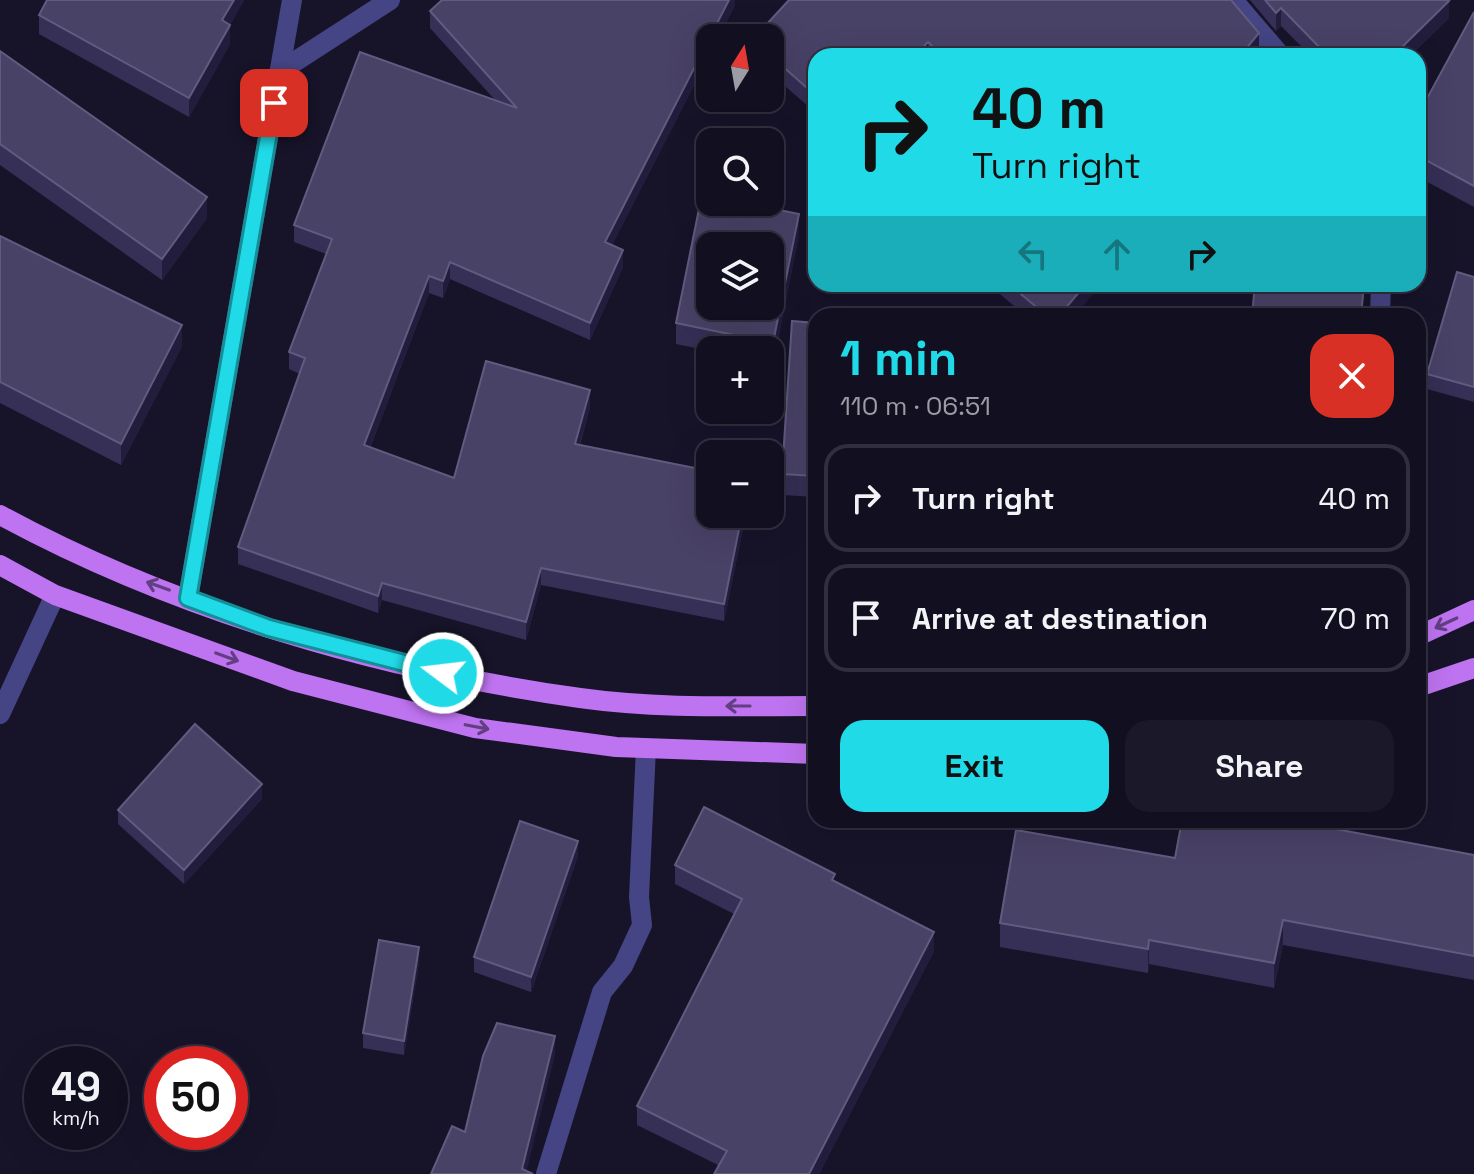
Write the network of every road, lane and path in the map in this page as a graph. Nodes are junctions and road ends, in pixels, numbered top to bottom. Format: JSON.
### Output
{"nodes":[{"id":1,"x":292,"y":0,"type":"edge"},
{"id":2,"x":390,"y":0,"type":"edge"},
{"id":3,"x":1233,"y":0,"type":"edge"},
{"id":4,"x":1274,"y":48,"type":"edge"},
{"id":5,"x":279,"y":72,"type":"junction"},
{"id":6,"x":0,"y":515,"type":"edge"},
{"id":7,"x":0,"y":565,"type":"edge"},
{"id":8,"x":55,"y":595,"type":"junction"},
{"id":9,"x":188,"y":598,"type":"junction"},
{"id":10,"x":1474,"y":610,"type":"edge"},
{"id":11,"x":1426,"y":632,"type":"edge"},
{"id":12,"x":1474,"y":668,"type":"edge"},
{"id":13,"x":1426,"y":684,"type":"edge"},
{"id":14,"x":808,"y":706,"type":"edge"},
{"id":15,"x":0,"y":714,"type":"edge"},
{"id":16,"x":646,"y":748,"type":"junction"},
{"id":17,"x":808,"y":754,"type":"edge"},
{"id":18,"x":546,"y":1174,"type":"edge"}],
"edges":[{"from":1,"to":5,"type":"street"},
{"from":2,"to":5,"type":"street"},
{"from":3,"to":4,"type":"street"},
{"from":5,"to":9,"type":"street"},
{"from":9,"to":6,"type":"main road","one_way":true},
{"from":7,"to":8,"type":"main road"},
{"from":8,"to":15,"type":"street"},
{"from":8,"to":16,"type":"main road","one_way":true},
{"from":14,"to":9,"type":"main road","one_way":true},
{"from":10,"to":11,"type":"main road","one_way":true},
{"from":12,"to":13,"type":"main road"},
{"from":16,"to":17,"type":"main road"},
{"from":16,"to":18,"type":"street"}]}
